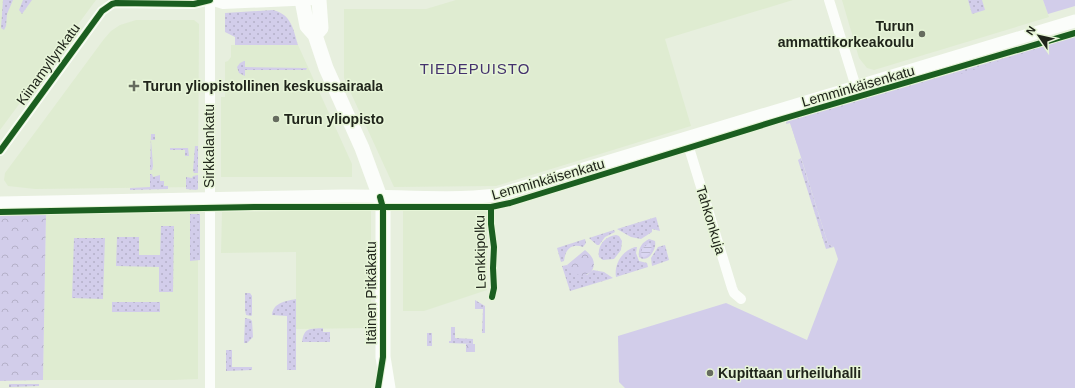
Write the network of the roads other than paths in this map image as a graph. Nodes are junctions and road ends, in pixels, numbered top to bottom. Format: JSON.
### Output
{"nodes":[{"id":1,"x":210,"y":0,"type":"edge"},
{"id":2,"x":302,"y":0,"type":"edge"},
{"id":3,"x":315,"y":0,"type":"edge"},
{"id":4,"x":319,"y":0,"type":"edge"},
{"id":5,"x":828,"y":0,"type":"edge"},
{"id":6,"x":1075,"y":21,"type":"edge"},
{"id":7,"x":315,"y":35,"type":"junction"},
{"id":8,"x":856,"y":87,"type":"junction"},
{"id":9,"x":686,"y":138,"type":"junction"},
{"id":10,"x":0,"y":151,"type":"edge"},
{"id":11,"x":380,"y":197,"type":"junction"},
{"id":12,"x":209,"y":199,"type":"junction"},
{"id":13,"x":0,"y":203,"type":"edge"},
{"id":14,"x":741,"y":298,"type":"dead end"},
{"id":15,"x":383,"y":357,"type":"junction"},
{"id":16,"x":210,"y":388,"type":"edge"},
{"id":17,"x":378,"y":388,"type":"edge"},
{"id":18,"x":388,"y":388,"type":"edge"}],
"edges":[{"from":1,"to":2,"type":"street"},
{"from":1,"to":10,"type":"street","name":"Kiinamyllynkatu"},
{"from":1,"to":12,"type":"street","name":"Sirkkalankatu"},
{"from":2,"to":3,"type":"street"},
{"from":2,"to":7,"type":"main road","name":"Itäinen Pitkäkatu"},
{"from":4,"to":7,"type":"main road"},
{"from":5,"to":8,"type":"street"},
{"from":6,"to":8,"type":"street","name":"Lemminkäisenkatu"},
{"from":7,"to":11,"type":"main road","name":"Itäinen Pitkäkatu"},
{"from":8,"to":9,"type":"street","name":"Lemminkäisenkatu"},
{"from":9,"to":11,"type":"street","name":"Lemminkäisenkatu"},
{"from":9,"to":14,"type":"street","name":"Tahkonkuja"},
{"from":11,"to":12,"type":"street","name":"Lemminkäisenkatu"},
{"from":11,"to":15,"type":"main road","name":"Itäinen Pitkäkatu"},
{"from":12,"to":13,"type":"street","name":"Lemminkäisenkatu"},
{"from":12,"to":16,"type":"street","name":"Sirkkalankatu"},
{"from":15,"to":17,"type":"main road","name":"Itäinen Pitkäkatu"},
{"from":15,"to":18,"type":"main road","name":"Itäinen Pitkäkatu"}]}
